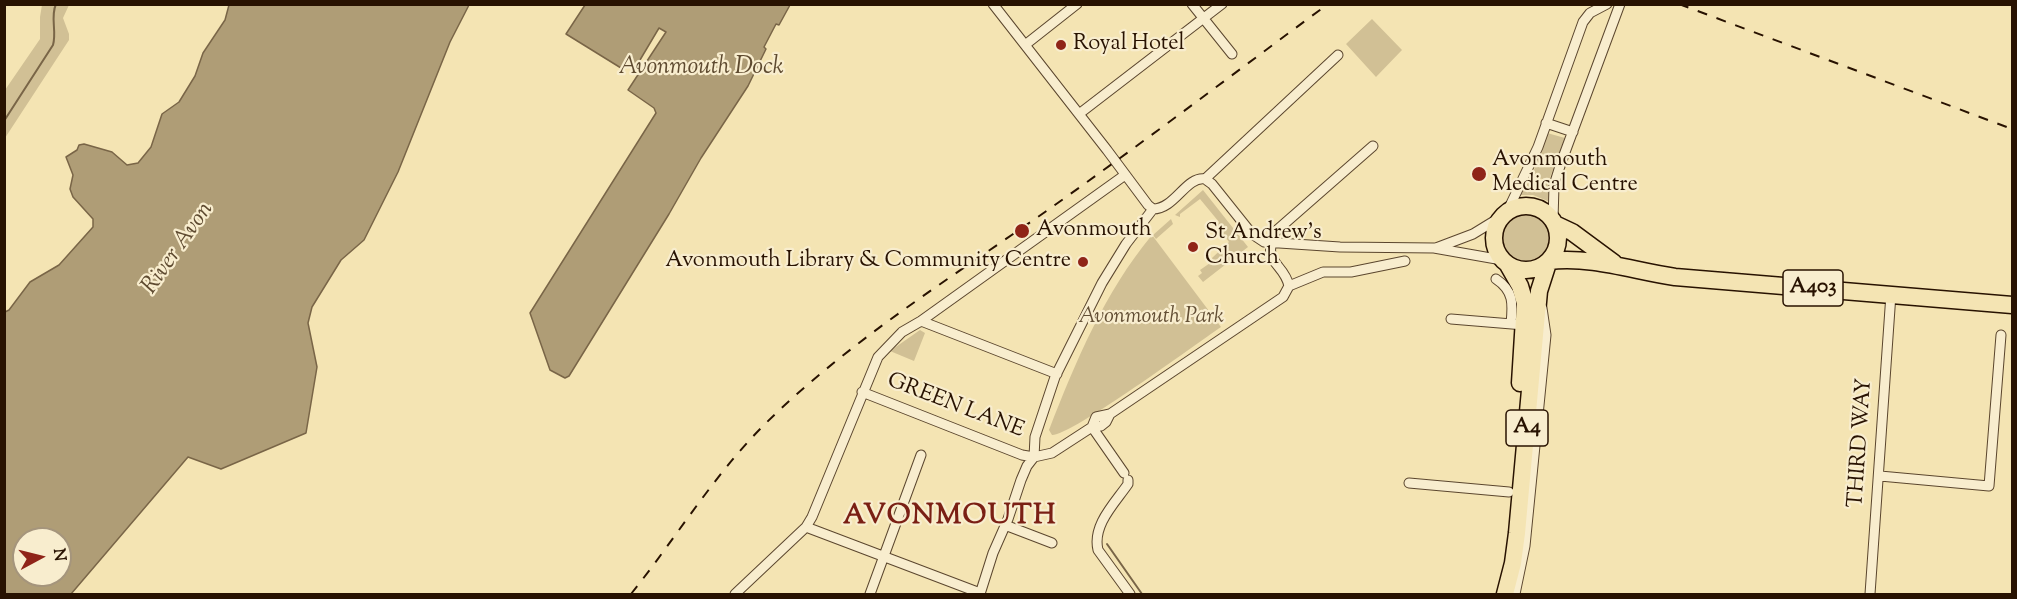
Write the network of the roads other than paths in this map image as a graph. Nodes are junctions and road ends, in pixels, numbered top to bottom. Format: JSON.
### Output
{"nodes":[{"id":1,"x":993,"y":4,"type":"edge"},
{"id":2,"x":1077,"y":4,"type":"edge"},
{"id":3,"x":1192,"y":4,"type":"edge"},
{"id":4,"x":1222,"y":4,"type":"edge"},
{"id":5,"x":1620,"y":4,"type":"edge"},
{"id":6,"x":1602,"y":7,"type":"edge"},
{"id":7,"x":1203,"y":18,"type":"junction"},
{"id":8,"x":1613,"y":22,"type":"junction"},
{"id":9,"x":1025,"y":45,"type":"junction"},
{"id":10,"x":1232,"y":54,"type":"dead end"},
{"id":11,"x":1338,"y":55,"type":"dead end"},
{"id":12,"x":1079,"y":114,"type":"junction"},
{"id":13,"x":1546,"y":123,"type":"junction"},
{"id":14,"x":1573,"y":132,"type":"junction"},
{"id":15,"x":1373,"y":146,"type":"dead end"},
{"id":16,"x":1125,"y":175,"type":"junction"},
{"id":17,"x":1205,"y":179,"type":"junction"},
{"id":18,"x":1153,"y":209,"type":"junction"},
{"id":19,"x":1506,"y":214,"type":"junction"},
{"id":20,"x":1554,"y":222,"type":"junction"},
{"id":21,"x":1271,"y":243,"type":"junction"},
{"id":22,"x":1434,"y":248,"type":"junction"},
{"id":23,"x":1405,"y":261,"type":"dead end"},
{"id":24,"x":1548,"y":262,"type":"junction"},
{"id":25,"x":1505,"y":263,"type":"junction"},
{"id":26,"x":1615,"y":264,"type":"junction"},
{"id":27,"x":1496,"y":279,"type":"dead end"},
{"id":28,"x":1289,"y":286,"type":"junction"},
{"id":29,"x":1539,"y":291,"type":"junction"},
{"id":30,"x":1892,"y":294,"type":"junction"},
{"id":31,"x":2013,"y":305,"type":"edge"},
{"id":32,"x":1451,"y":320,"type":"dead end"},
{"id":33,"x":921,"y":321,"type":"junction"},
{"id":34,"x":1518,"y":325,"type":"junction"},
{"id":35,"x":2001,"y":335,"type":"dead end"},
{"id":36,"x":1057,"y":374,"type":"junction"},
{"id":37,"x":862,"y":392,"type":"junction"},
{"id":38,"x":1092,"y":427,"type":"junction"},
{"id":39,"x":921,"y":455,"type":"dead end"},
{"id":40,"x":1034,"y":457,"type":"junction"},
{"id":41,"x":1880,"y":476,"type":"junction"},
{"id":42,"x":1409,"y":483,"type":"dead end"},
{"id":43,"x":1509,"y":492,"type":"junction"},
{"id":44,"x":1005,"y":525,"type":"junction"},
{"id":45,"x":806,"y":527,"type":"junction"},
{"id":46,"x":1052,"y":543,"type":"dead end"},
{"id":47,"x":883,"y":557,"type":"junction"},
{"id":48,"x":735,"y":594,"type":"edge"},
{"id":49,"x":870,"y":594,"type":"edge"},
{"id":50,"x":980,"y":594,"type":"edge"},
{"id":51,"x":1130,"y":594,"type":"edge"},
{"id":52,"x":1493,"y":594,"type":"edge"},
{"id":53,"x":1505,"y":594,"type":"edge"},
{"id":54,"x":1515,"y":594,"type":"edge"},
{"id":55,"x":1870,"y":594,"type":"edge"}],
"edges":[{"from":1,"to":9,"type":"street"},
{"from":2,"to":9,"type":"street"},
{"from":3,"to":7,"type":"street"},
{"from":4,"to":7,"type":"street"},
{"from":5,"to":8,"type":"street"},
{"from":6,"to":8,"type":"street"},
{"from":6,"to":13,"type":"street"},
{"from":7,"to":10,"type":"street"},
{"from":7,"to":12,"type":"street"},
{"from":8,"to":14,"type":"street"},
{"from":9,"to":12,"type":"street"},
{"from":11,"to":17,"type":"street"},
{"from":12,"to":16,"type":"street"},
{"from":13,"to":14,"type":"street"},
{"from":13,"to":19,"type":"street"},
{"from":14,"to":20,"type":"street"},
{"from":15,"to":21,"type":"street"},
{"from":16,"to":18,"type":"street"},
{"from":16,"to":33,"type":"street"},
{"from":17,"to":18,"type":"street"},
{"from":17,"to":21,"type":"street"},
{"from":18,"to":36,"type":"street"},
{"from":19,"to":20,"type":"highway"},
{"from":19,"to":22,"type":"street"},
{"from":19,"to":25,"type":"highway"},
{"from":20,"to":24,"type":"highway"},
{"from":20,"to":26,"type":"highway","number":"A403"},
{"from":21,"to":22,"type":"street"},
{"from":21,"to":28,"type":"street"},
{"from":22,"to":25,"type":"street"},
{"from":23,"to":28,"type":"street"},
{"from":24,"to":25,"type":"highway"},
{"from":24,"to":26,"type":"highway","number":"A403"},
{"from":24,"to":29,"type":"highway","number":"A4"},
{"from":25,"to":34,"type":"highway","number":"A4"},
{"from":26,"to":30,"type":"highway","number":"A403"},
{"from":27,"to":34,"type":"street"},
{"from":28,"to":38,"type":"street"},
{"from":29,"to":53,"type":"highway","number":"A4"},
{"from":29,"to":54,"type":"street"},
{"from":30,"to":31,"type":"highway","number":"A403"},
{"from":30,"to":41,"type":"street","name":"THIRD WAY"},
{"from":32,"to":34,"type":"street"},
{"from":33,"to":36,"type":"street"},
{"from":33,"to":37,"type":"street"},
{"from":34,"to":43,"type":"highway","number":"A4"},
{"from":35,"to":41,"type":"street"},
{"from":36,"to":40,"type":"street"},
{"from":37,"to":40,"type":"street","name":"GREEN LANE"},
{"from":37,"to":45,"type":"street"},
{"from":38,"to":40,"type":"street"},
{"from":38,"to":51,"type":"street"},
{"from":39,"to":47,"type":"street"},
{"from":40,"to":44,"type":"street"},
{"from":41,"to":55,"type":"street","name":"THIRD WAY"},
{"from":42,"to":43,"type":"street"},
{"from":43,"to":52,"type":"highway","number":"A4"},
{"from":44,"to":46,"type":"street"},
{"from":44,"to":50,"type":"street"},
{"from":45,"to":47,"type":"street"},
{"from":45,"to":48,"type":"street"},
{"from":47,"to":49,"type":"street"},
{"from":47,"to":50,"type":"street"}]}
